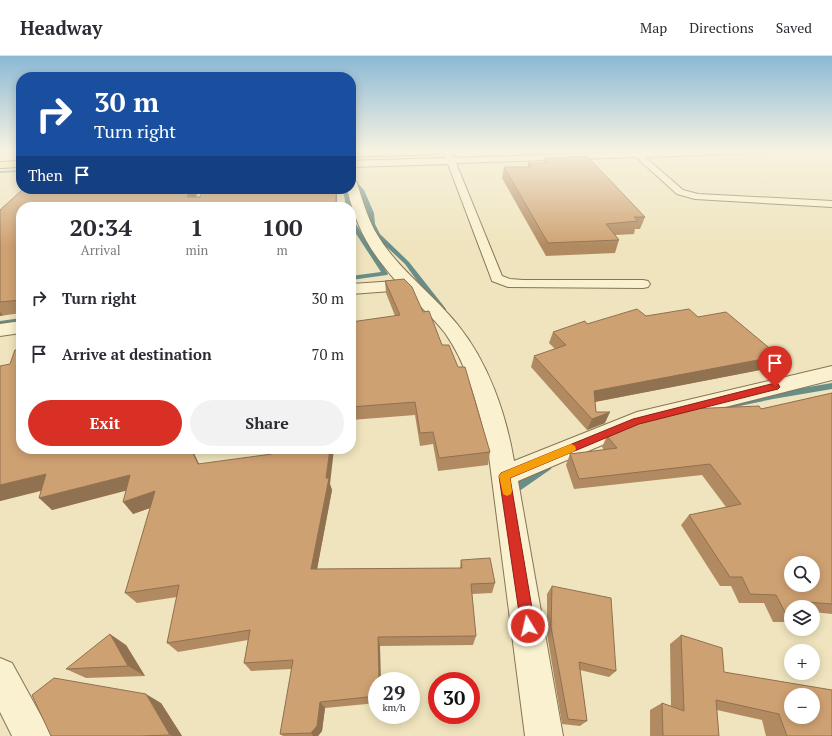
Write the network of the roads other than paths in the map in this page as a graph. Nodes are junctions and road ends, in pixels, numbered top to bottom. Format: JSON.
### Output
{"nodes":[{"id":1,"x":460,"y":183,"type":"edge"},
{"id":2,"x":669,"y":183,"type":"edge"},
{"id":3,"x":354,"y":194,"type":"edge"},
{"id":4,"x":832,"y":204,"type":"edge"},
{"id":5,"x":643,"y":284,"type":"dead end"},
{"id":6,"x":409,"y":286,"type":"junction"},
{"id":7,"x":356,"y":289,"type":"edge"},
{"id":8,"x":16,"y":328,"type":"edge"},
{"id":9,"x":0,"y":330,"type":"edge"},
{"id":10,"x":832,"y":373,"type":"edge"},
{"id":11,"x":504,"y":476,"type":"junction"},
{"id":12,"x":0,"y":675,"type":"edge"},
{"id":13,"x":32,"y":736,"type":"edge"},
{"id":14,"x":544,"y":736,"type":"edge"}],
"edges":[{"from":1,"to":5,"type":"lane"},
{"from":2,"to":4,"type":"lane"},
{"from":3,"to":6,"type":"street"},
{"from":6,"to":7,"type":"street"},
{"from":6,"to":11,"type":"street"},
{"from":8,"to":9,"type":"street"},
{"from":10,"to":11,"type":"street"},
{"from":11,"to":14,"type":"street"},
{"from":12,"to":13,"type":"street"}]}
